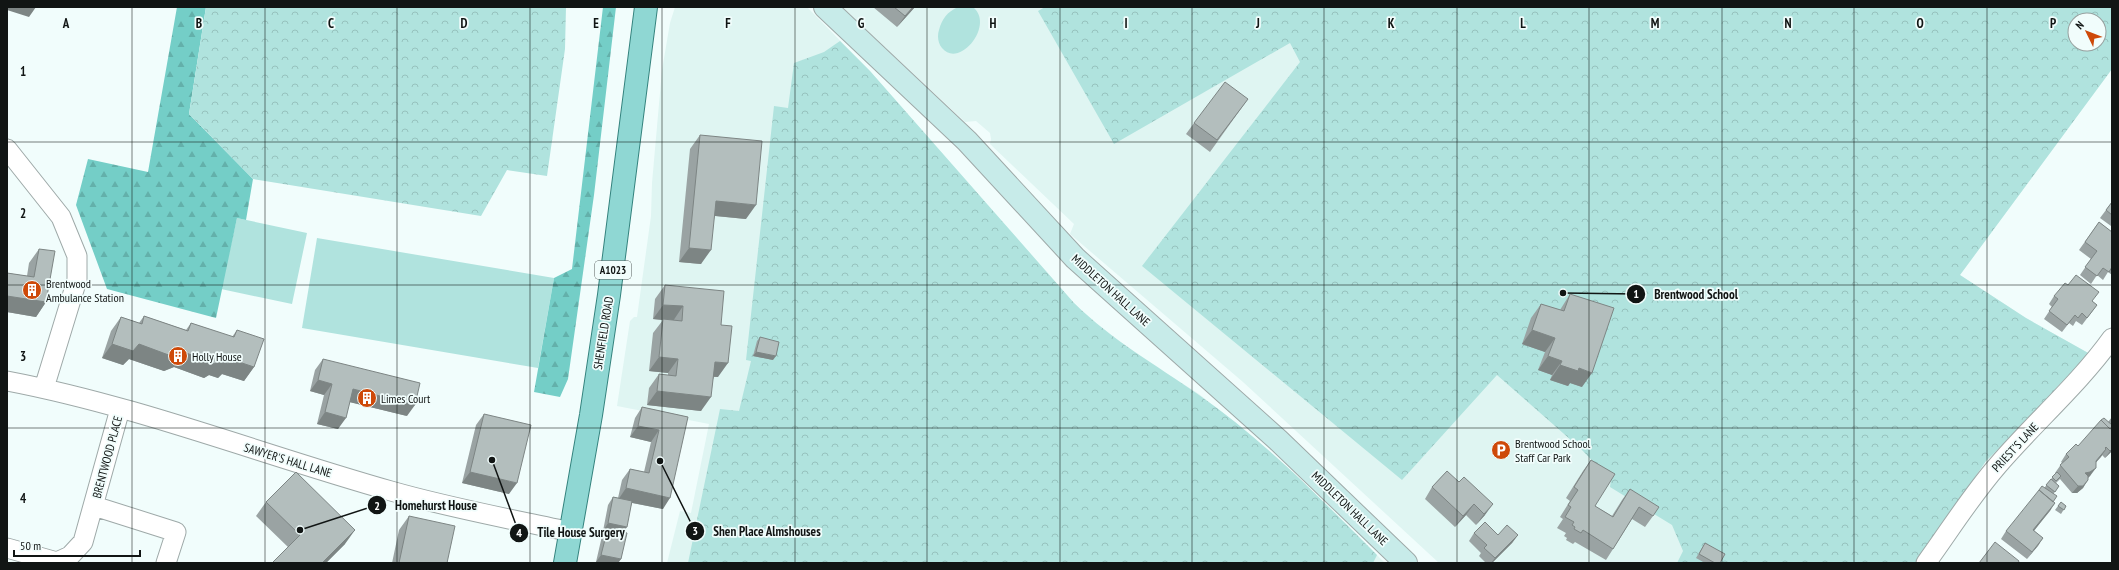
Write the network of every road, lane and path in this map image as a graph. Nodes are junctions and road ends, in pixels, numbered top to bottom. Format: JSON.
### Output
{"nodes":[{"id":1,"x":825,"y":7,"type":"edge"},
{"id":2,"x":647,"y":8,"type":"edge"},
{"id":3,"x":7,"y":149,"type":"edge"},
{"id":4,"x":2112,"y":338,"type":"edge"},
{"id":5,"x":7,"y":381,"type":"edge"},
{"id":6,"x":44,"y":388,"type":"junction"},
{"id":7,"x":120,"y":409,"type":"junction"},
{"id":8,"x":94,"y":506,"type":"junction"},
{"id":9,"x":571,"y":532,"type":"junction"},
{"id":10,"x":7,"y":548,"type":"edge"},
{"id":11,"x":57,"y":562,"type":"edge"},
{"id":12,"x":166,"y":563,"type":"edge"},
{"id":13,"x":565,"y":563,"type":"edge"},
{"id":14,"x":1406,"y":563,"type":"edge"},
{"id":15,"x":1926,"y":563,"type":"edge"}],
"edges":[{"from":1,"to":14,"type":"street","name":"MIDDLETON HALL LANE"},
{"from":2,"to":9,"type":"main road","name":"SHENFIELD ROAD","number":"A1023"},
{"from":3,"to":6,"type":"street"},
{"from":4,"to":15,"type":"street","name":"PRIEST'S LANE"},
{"from":5,"to":6,"type":"street","name":"SAWYER'S HALL LANE"},
{"from":6,"to":7,"type":"street","name":"SAWYER'S HALL LANE"},
{"from":7,"to":8,"type":"street","name":"BRENTWOOD PLACE"},
{"from":7,"to":9,"type":"street","name":"SAWYER'S HALL LANE"},
{"from":8,"to":11,"type":"street","name":"BRENTWOOD PLACE"},
{"from":8,"to":12,"type":"street","name":"BRENTWOOD PLACE"},
{"from":9,"to":13,"type":"main road","name":"SHENFIELD ROAD","number":"A1023"},
{"from":10,"to":11,"type":"street","name":"BRENTWOOD PLACE"}]}
